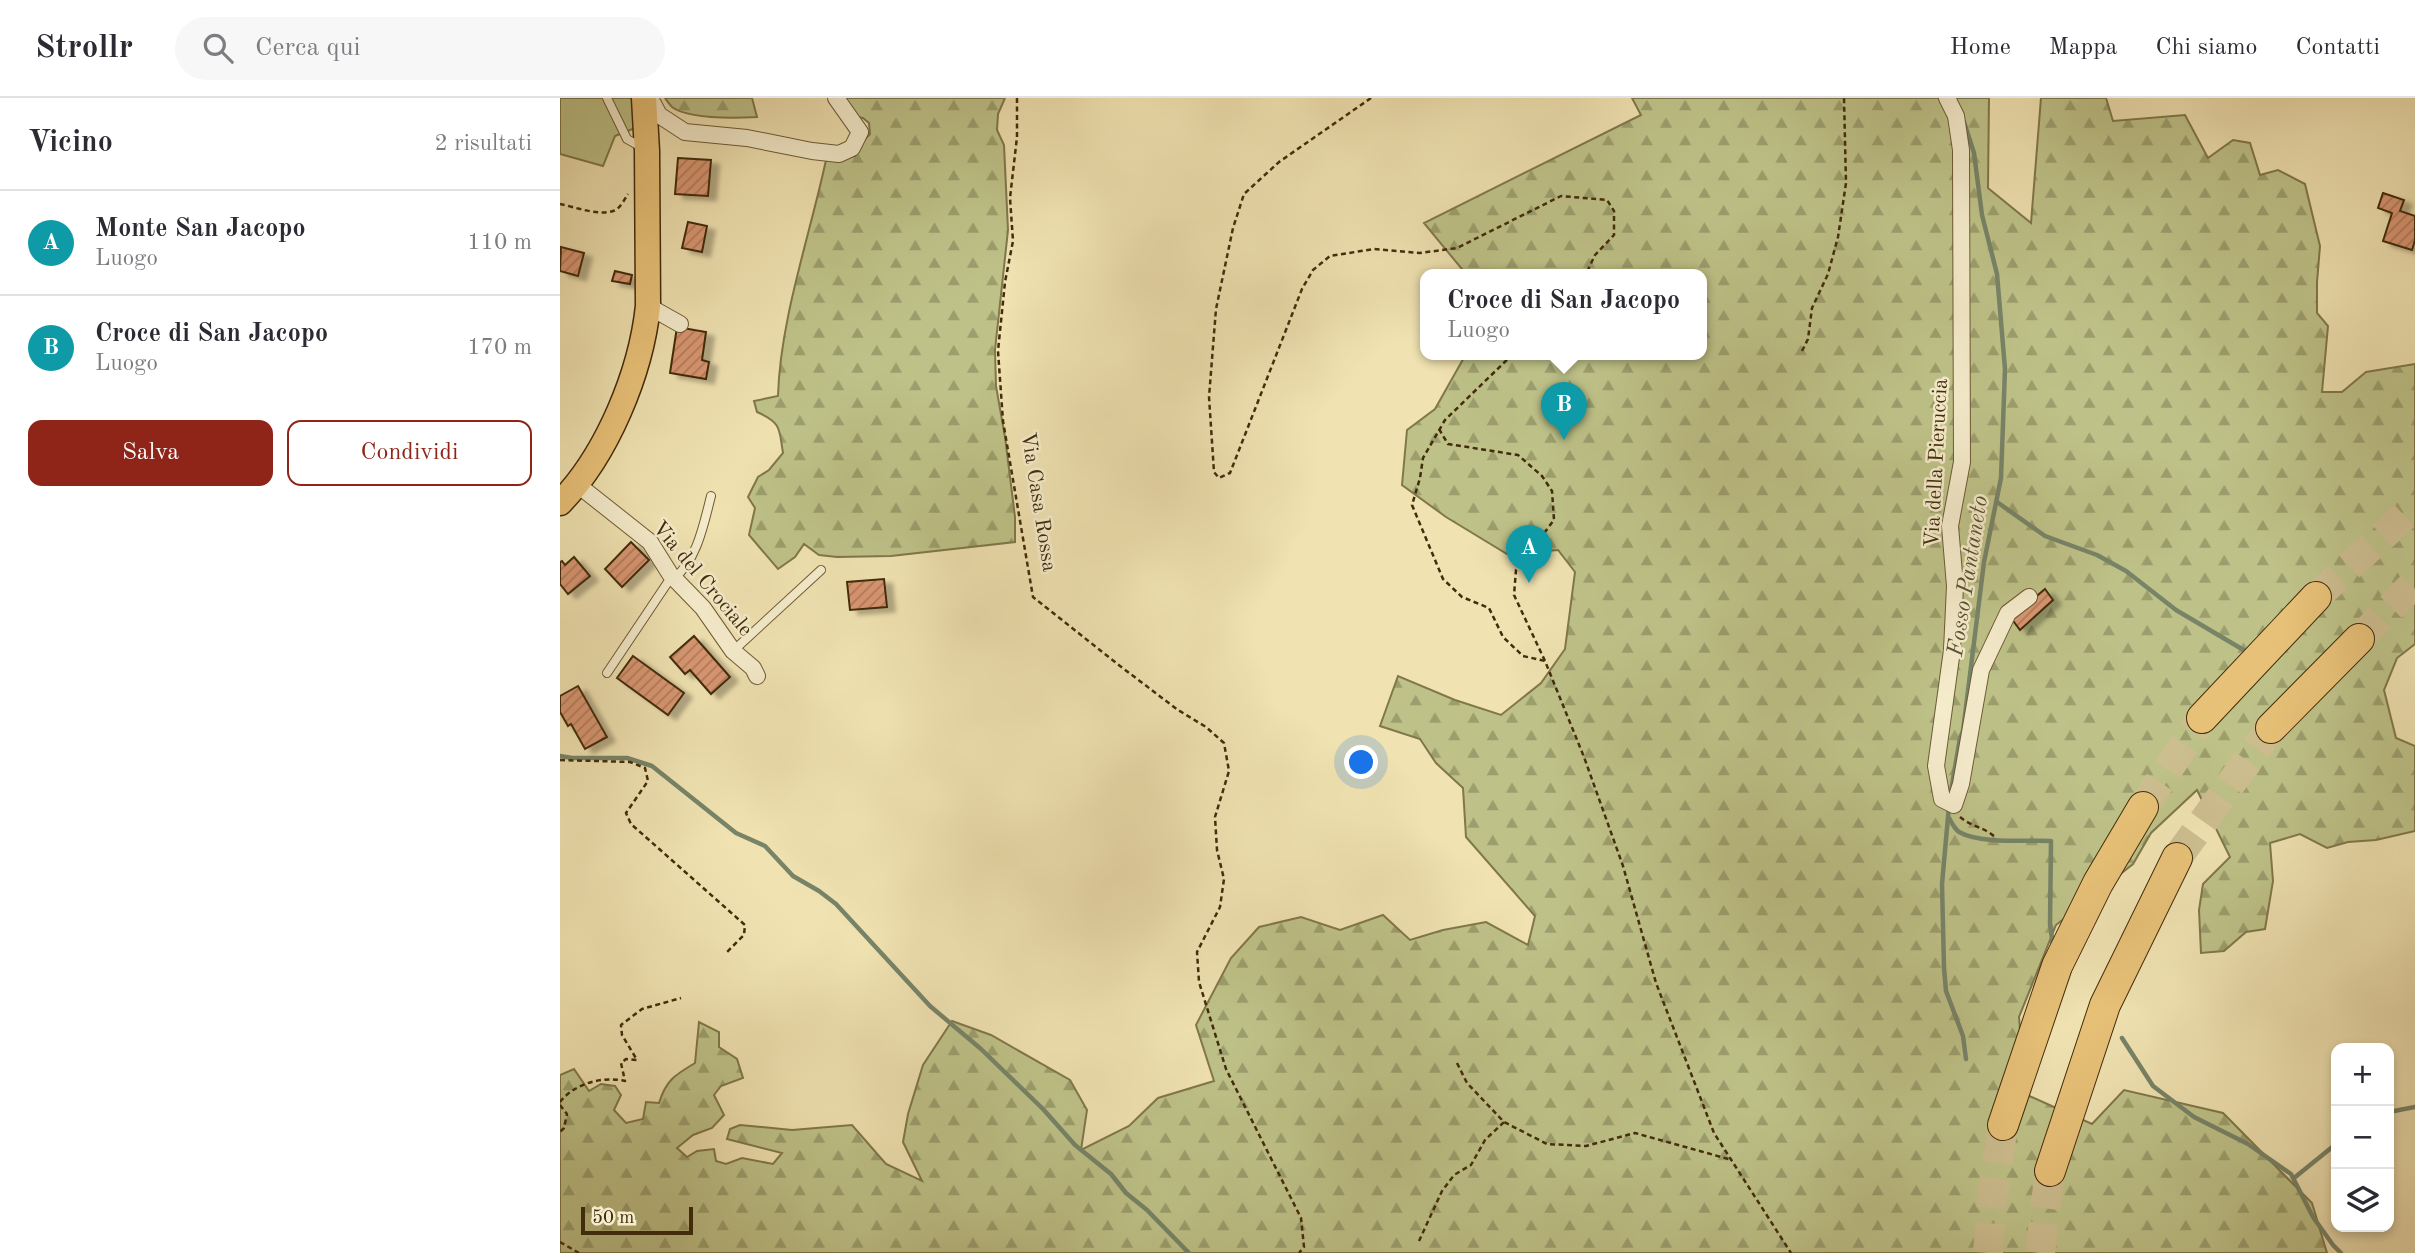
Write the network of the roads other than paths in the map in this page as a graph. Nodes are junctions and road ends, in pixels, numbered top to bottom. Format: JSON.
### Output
{"nodes":[{"id":1,"x":607,"y":98,"type":"edge"},
{"id":2,"x":644,"y":98,"type":"edge"},
{"id":3,"x":650,"y":98,"type":"edge"},
{"id":4,"x":836,"y":98,"type":"edge"},
{"id":5,"x":1948,"y":98,"type":"edge"},
{"id":6,"x":647,"y":151,"type":"junction"},
{"id":7,"x":648,"y":306,"type":"junction"},
{"id":8,"x":680,"y":324,"type":"dead end"},
{"id":9,"x":578,"y":485,"type":"junction"},
{"id":10,"x":711,"y":496,"type":"dead end"},
{"id":11,"x":560,"y":503,"type":"edge"},
{"id":12,"x":821,"y":570,"type":"dead end"},
{"id":13,"x":673,"y":578,"type":"junction"},
{"id":14,"x":2029,"y":597,"type":"dead end"},
{"id":15,"x":2316,"y":597,"type":"tunnel mouth"},
{"id":16,"x":2359,"y":639,"type":"tunnel mouth"},
{"id":17,"x":733,"y":651,"type":"junction"},
{"id":18,"x":607,"y":673,"type":"dead end"},
{"id":19,"x":757,"y":676,"type":"dead end"},
{"id":20,"x":2202,"y":718,"type":"tunnel mouth"},
{"id":21,"x":2271,"y":728,"type":"tunnel mouth"},
{"id":22,"x":2136,"y":818,"type":"tunnel mouth"},
{"id":23,"x":2177,"y":858,"type":"tunnel mouth"},
{"id":24,"x":2003,"y":1125,"type":"tunnel mouth"},
{"id":25,"x":2050,"y":1171,"type":"tunnel mouth"}],
"edges":[{"from":1,"to":6,"type":"lane"},
{"from":2,"to":6,"type":"main road"},
{"from":3,"to":4,"type":"street"},
{"from":5,"to":14,"type":"street","name":"Via della Pieruccia"},
{"from":6,"to":7,"type":"main road"},
{"from":7,"to":8,"type":"street"},
{"from":7,"to":9,"type":"main road"},
{"from":9,"to":11,"type":"main road"},
{"from":9,"to":13,"type":"street","name":"Via del Crociale"},
{"from":10,"to":13,"type":"lane"},
{"from":12,"to":17,"type":"lane"},
{"from":13,"to":17,"type":"street","name":"Via del Crociale"},
{"from":13,"to":18,"type":"lane"},
{"from":15,"to":20,"type":"highway"},
{"from":16,"to":21,"type":"highway"},
{"from":17,"to":19,"type":"street","name":"Via del Crociale"},
{"from":22,"to":24,"type":"highway"},
{"from":23,"to":25,"type":"highway"}]}
